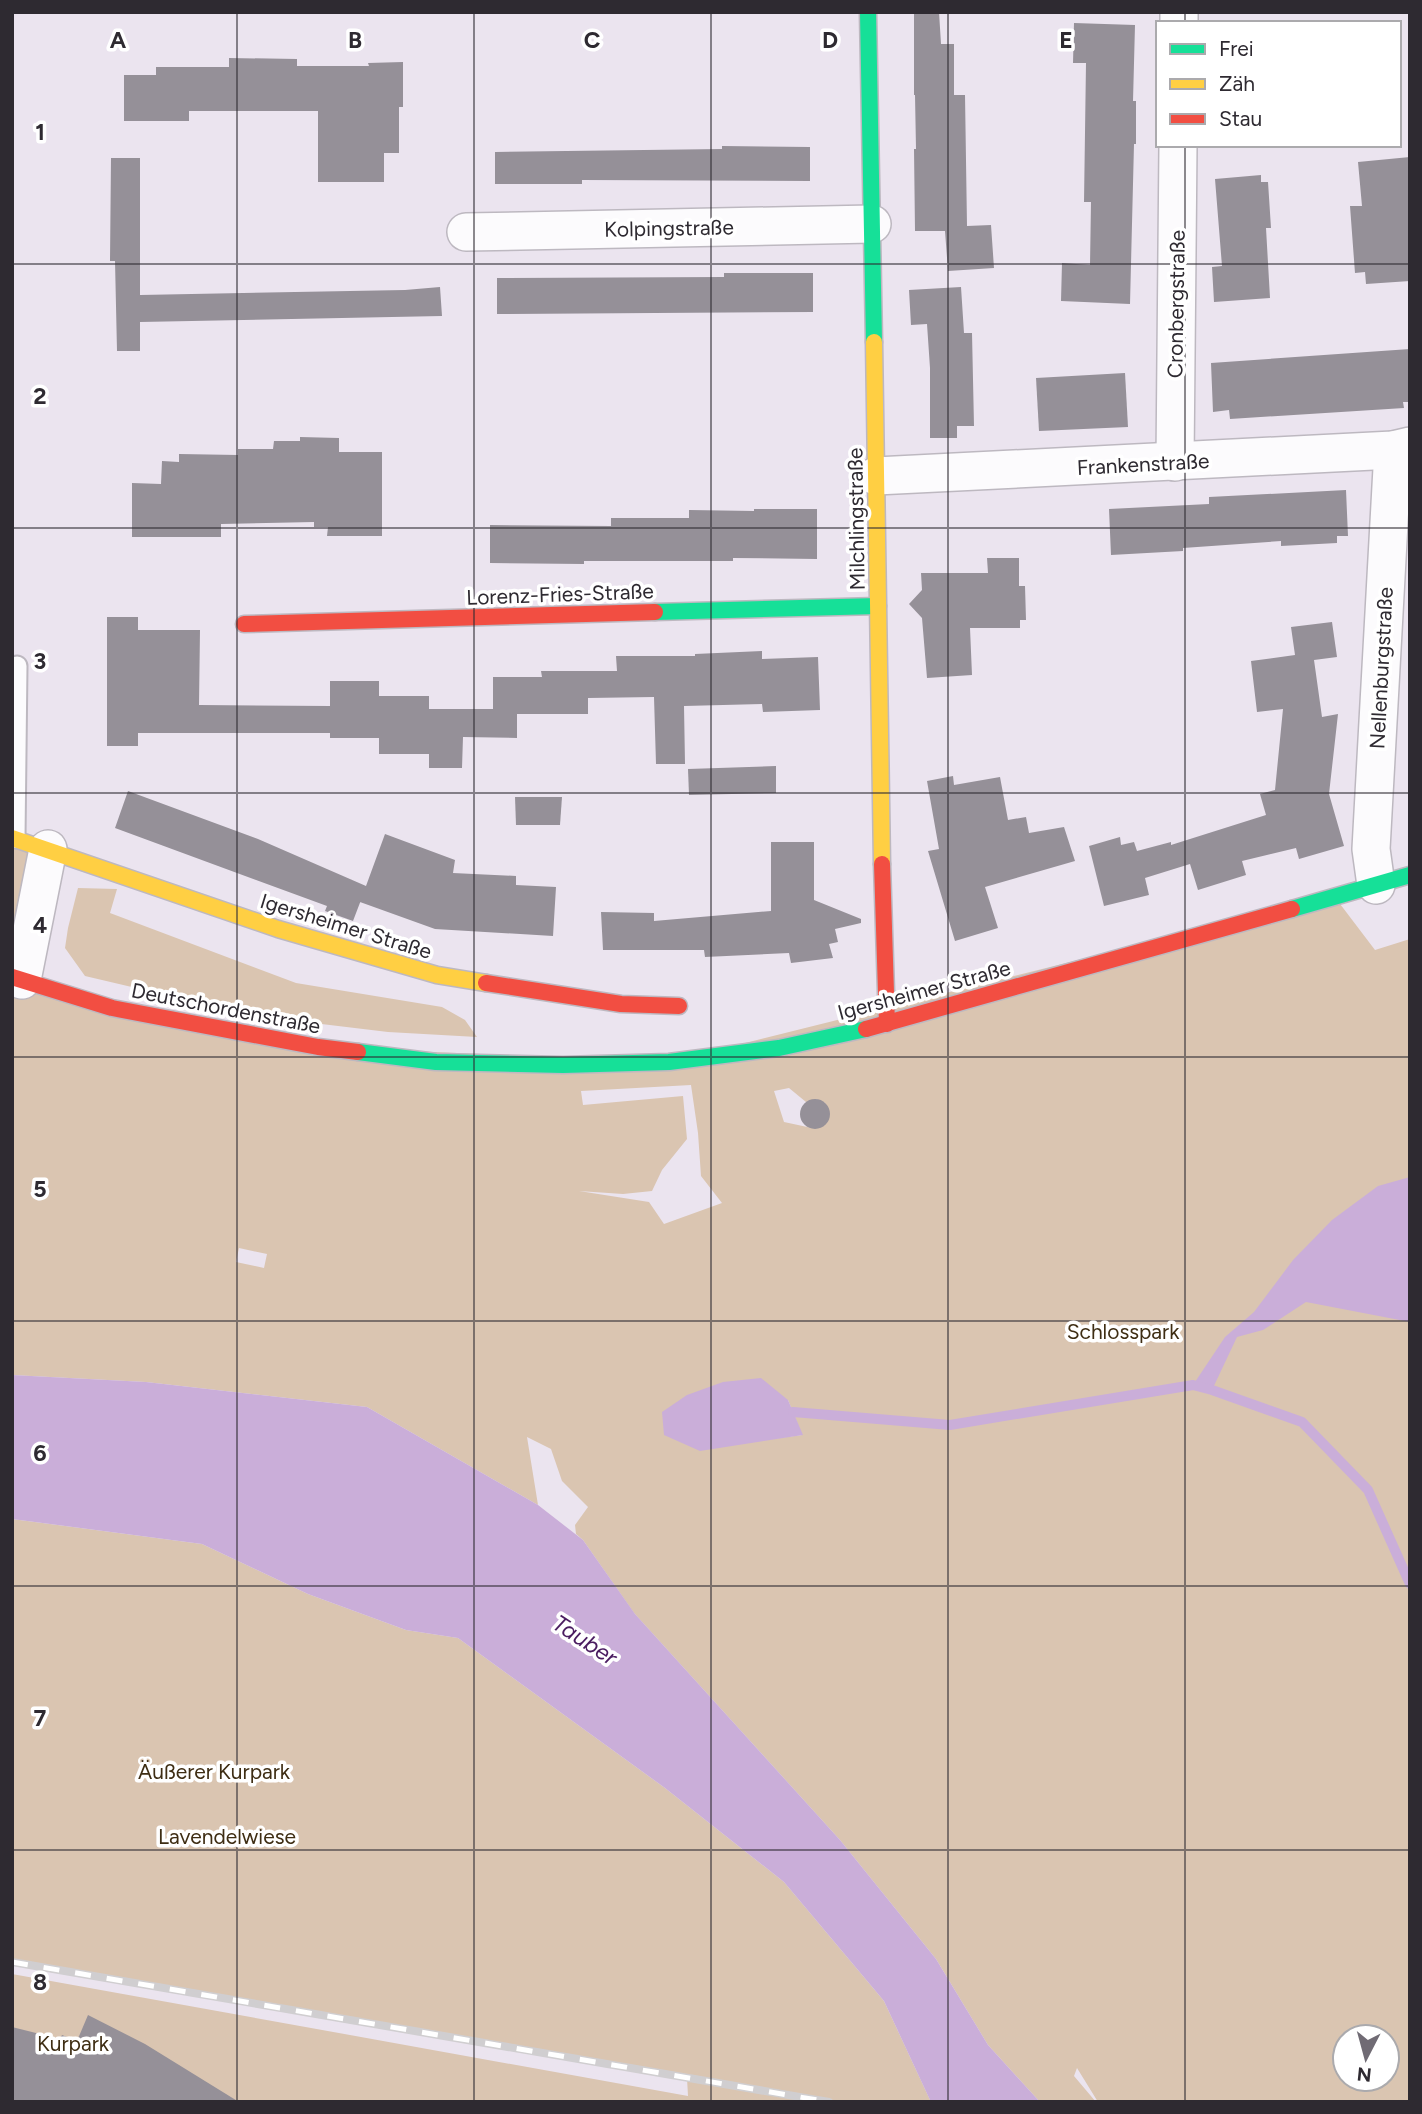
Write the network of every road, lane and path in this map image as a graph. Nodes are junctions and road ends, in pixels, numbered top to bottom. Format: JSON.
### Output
{"nodes":[{"id":1,"x":868,"y":12,"type":"edge"},
{"id":2,"x":1178,"y":147,"type":"edge"},
{"id":3,"x":872,"y":224,"type":"junction"},
{"id":4,"x":466,"y":232,"type":"dead end"},
{"id":5,"x":1401,"y":448,"type":"edge"},
{"id":6,"x":1175,"y":462,"type":"junction"},
{"id":7,"x":876,"y":476,"type":"junction"},
{"id":8,"x":878,"y":606,"type":"junction"},
{"id":9,"x":244,"y":624,"type":"dead end"},
{"id":10,"x":18,"y":666,"type":"dead end"},
{"id":11,"x":25,"y":842,"type":"edge"},
{"id":12,"x":1393,"y":880,"type":"edge"},
{"id":13,"x":17,"y":978,"type":"edge"},
{"id":14,"x":679,"y":1006,"type":"dead end"},
{"id":15,"x":887,"y":1024,"type":"junction"},
{"id":16,"x":436,"y":1062,"type":"joint"}],
"edges":[{"from":1,"to":3,"type":"street","name":"Milchlingstraße"},
{"from":2,"to":6,"type":"street","name":"Cronbergstraße"},
{"from":3,"to":4,"type":"street","name":"Kolpingstraße"},
{"from":3,"to":7,"type":"street","name":"Milchlingstraße"},
{"from":5,"to":6,"type":"street","name":"Frankenstraße"},
{"from":5,"to":12,"type":"street","name":"Nellenburgstraße"},
{"from":6,"to":7,"type":"street","name":"Frankenstraße"},
{"from":7,"to":8,"type":"street","name":"Milchlingstraße"},
{"from":8,"to":9,"type":"street","name":"Lorenz-Fries-Straße"},
{"from":8,"to":15,"type":"street","name":"Milchlingstraße"},
{"from":10,"to":11,"type":"lane"},
{"from":11,"to":13,"type":"street"},
{"from":11,"to":14,"type":"street","name":"Igersheimer Straße"},
{"from":12,"to":15,"type":"street","name":"Igersheimer Straße"},
{"from":13,"to":16,"type":"street","name":"Deutschordenstraße"},
{"from":15,"to":16,"type":"street","name":"Igersheimer Straße"}]}
